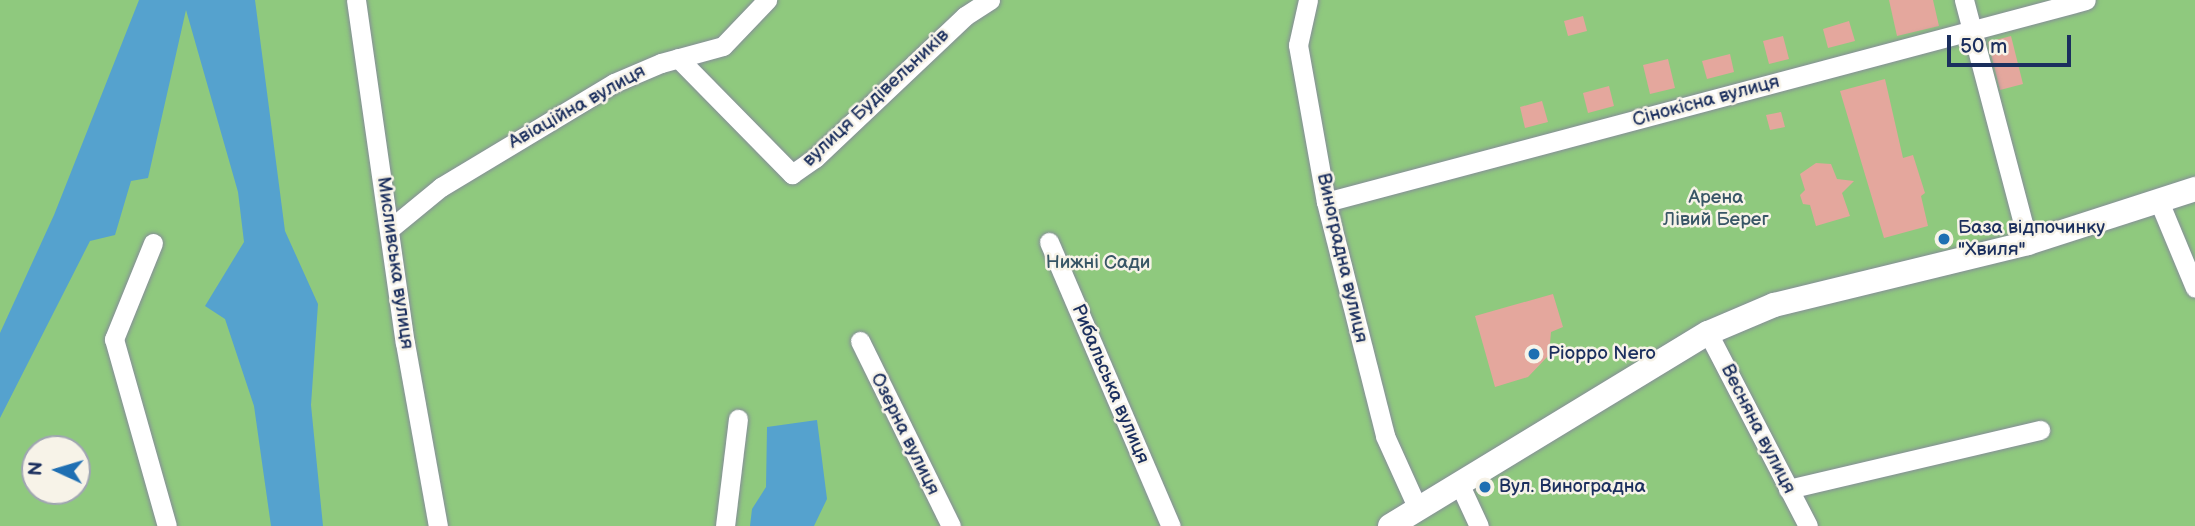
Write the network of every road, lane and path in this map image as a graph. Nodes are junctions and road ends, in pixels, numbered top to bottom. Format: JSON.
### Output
{"nodes":[{"id":1,"x":356,"y":0,"type":"edge"},
{"id":2,"x":767,"y":0,"type":"edge"},
{"id":3,"x":990,"y":0,"type":"edge"},
{"id":4,"x":1308,"y":0,"type":"edge"},
{"id":5,"x":1964,"y":0,"type":"edge"},
{"id":6,"x":2086,"y":0,"type":"edge"},
{"id":7,"x":1972,"y":30,"type":"junction"},
{"id":8,"x":678,"y":58,"type":"junction"},
{"id":9,"x":2195,"y":189,"type":"edge"},
{"id":10,"x":2158,"y":199,"type":"junction"},
{"id":11,"x":1326,"y":202,"type":"junction"},
{"id":12,"x":391,"y":228,"type":"junction"},
{"id":13,"x":1049,"y":242,"type":"dead end"},
{"id":14,"x":153,"y":243,"type":"dead end"},
{"id":15,"x":2028,"y":243,"type":"junction"},
{"id":16,"x":2195,"y":288,"type":"edge"},
{"id":17,"x":1708,"y":333,"type":"junction"},
{"id":18,"x":860,"y":341,"type":"dead end"},
{"id":19,"x":738,"y":419,"type":"dead end"},
{"id":20,"x":2040,"y":430,"type":"dead end"},
{"id":21,"x":1458,"y":483,"type":"junction"},
{"id":22,"x":1788,"y":489,"type":"junction"},
{"id":23,"x":1418,"y":509,"type":"junction"},
{"id":24,"x":167,"y":526,"type":"edge"},
{"id":25,"x":438,"y":526,"type":"edge"},
{"id":26,"x":725,"y":526,"type":"edge"},
{"id":27,"x":951,"y":526,"type":"edge"},
{"id":28,"x":1171,"y":526,"type":"edge"},
{"id":29,"x":1391,"y":526,"type":"edge"},
{"id":30,"x":1479,"y":526,"type":"edge"},
{"id":31,"x":1808,"y":526,"type":"edge"}],
"edges":[{"from":1,"to":12,"type":"street","name":"Мисливська вулиця"},
{"from":2,"to":8,"type":"street","name":"Авіаційна вулиця"},
{"from":3,"to":8,"type":"street","name":"вулиця Будівельників"},
{"from":4,"to":11,"type":"street","name":"Виноградна вулиця"},
{"from":5,"to":7,"type":"street"},
{"from":6,"to":7,"type":"street","name":"Сінокісна вулиця"},
{"from":7,"to":11,"type":"street","name":"Сінокісна вулиця"},
{"from":7,"to":15,"type":"street"},
{"from":8,"to":12,"type":"street","name":"Авіаційна вулиця"},
{"from":9,"to":10,"type":"street"},
{"from":10,"to":15,"type":"street"},
{"from":10,"to":16,"type":"street"},
{"from":11,"to":23,"type":"street","name":"Виноградна вулиця"},
{"from":12,"to":25,"type":"street","name":"Мисливська вулиця"},
{"from":13,"to":28,"type":"street","name":"Рибальська вулиця"},
{"from":14,"to":24,"type":"street"},
{"from":15,"to":17,"type":"street"},
{"from":17,"to":21,"type":"street"},
{"from":17,"to":22,"type":"street","name":"Весняна вулиця"},
{"from":18,"to":27,"type":"street","name":"Озерна вулиця"},
{"from":19,"to":26,"type":"street"},
{"from":20,"to":22,"type":"street"},
{"from":21,"to":23,"type":"street"},
{"from":21,"to":30,"type":"street"},
{"from":22,"to":31,"type":"street","name":"Весняна вулиця"},
{"from":23,"to":29,"type":"street"}]}
